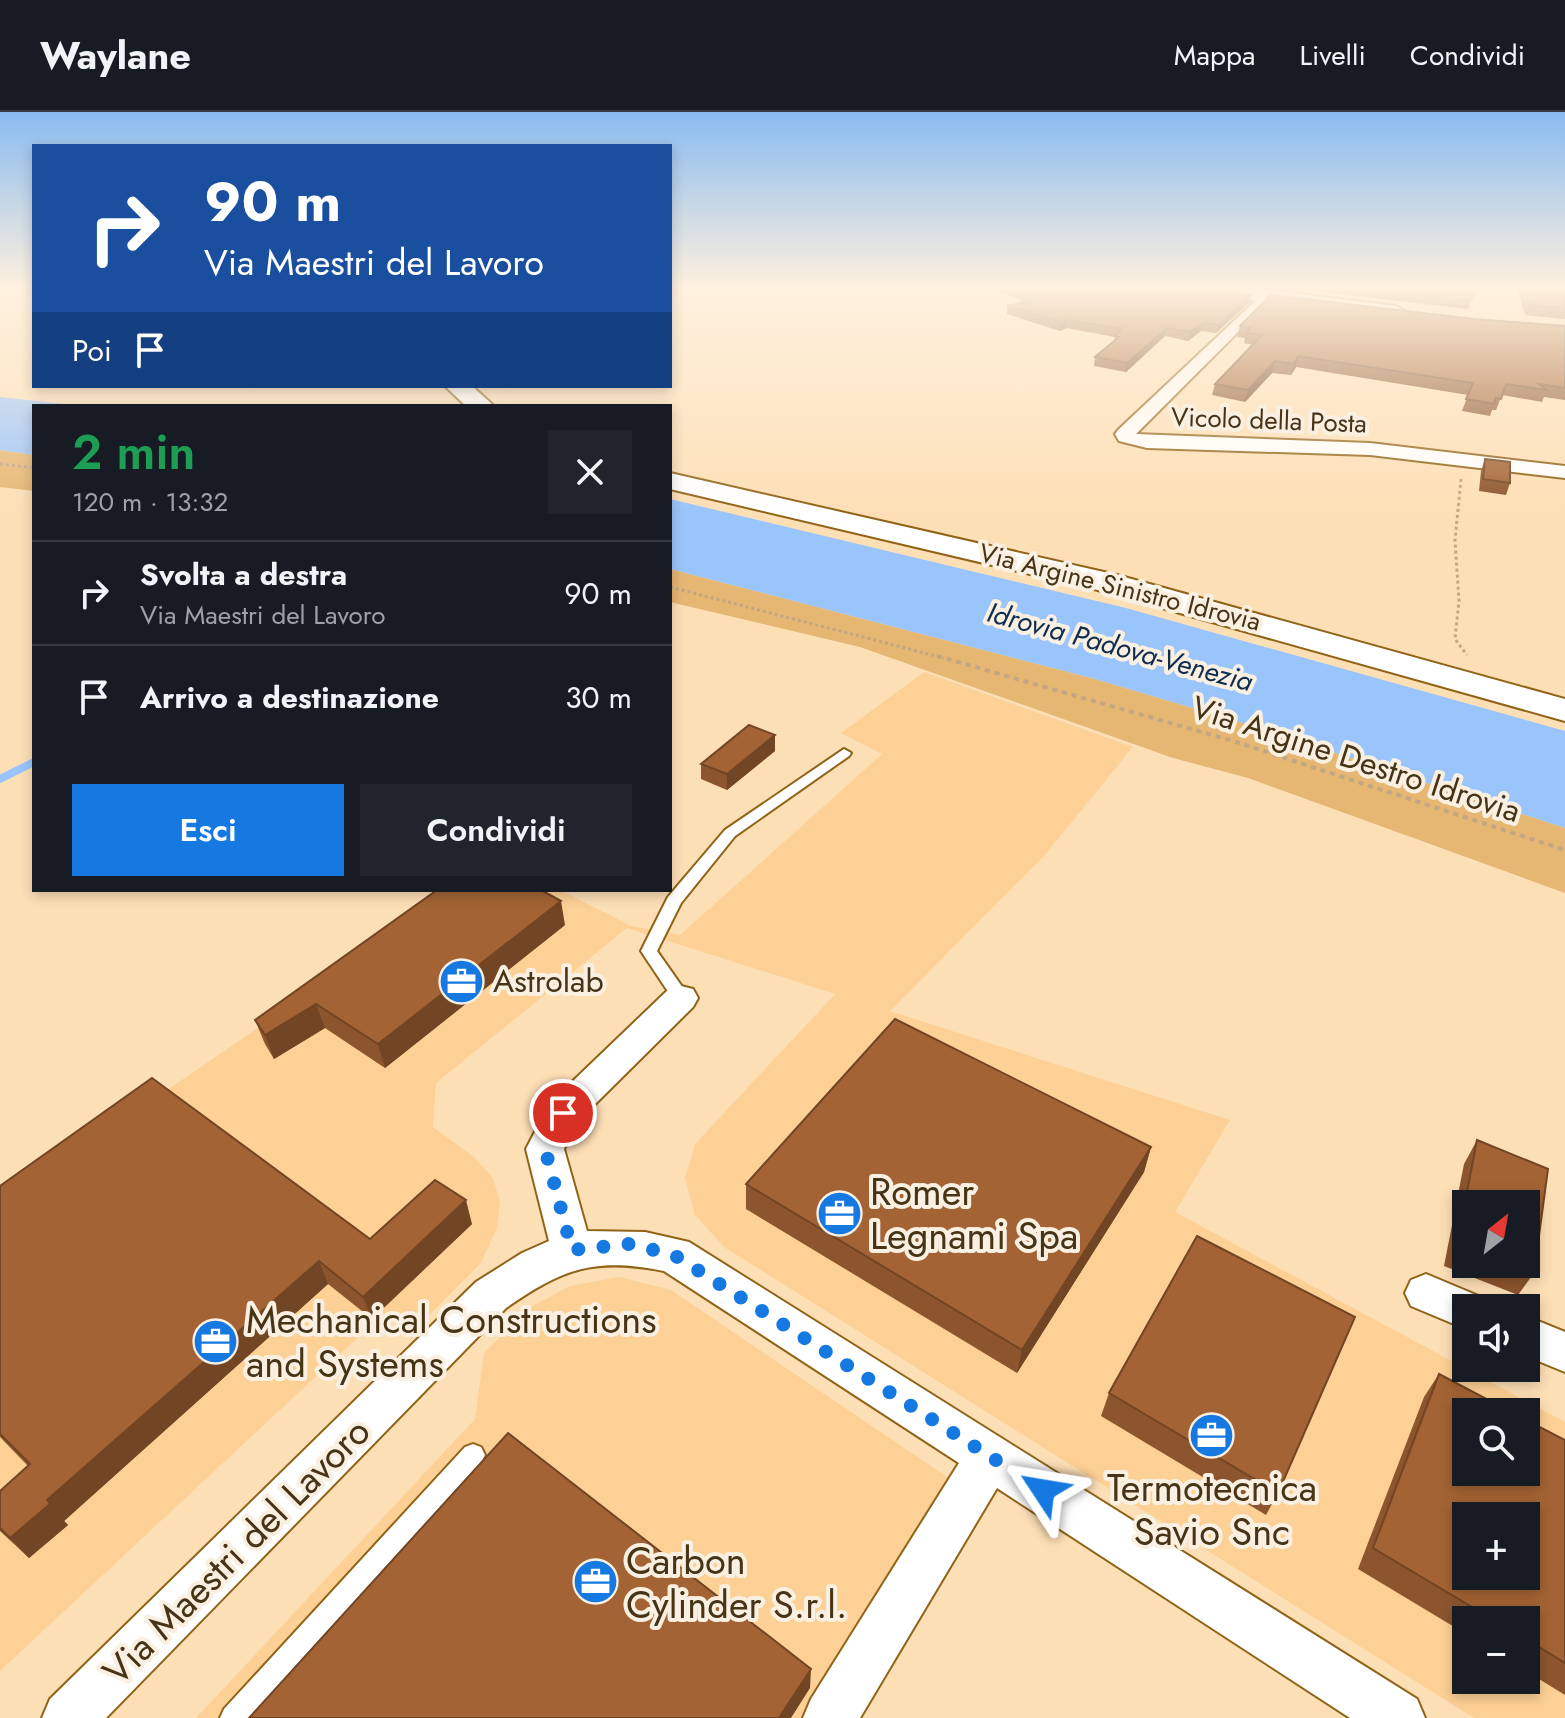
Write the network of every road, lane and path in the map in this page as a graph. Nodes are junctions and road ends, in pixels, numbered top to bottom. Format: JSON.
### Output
{"nodes":[{"id":1,"x":1199,"y":362,"type":"edge"},
{"id":2,"x":459,"y":388,"type":"edge"},
{"id":3,"x":479,"y":404,"type":"edge"},
{"id":4,"x":1460,"y":458,"type":"junction"},
{"id":5,"x":0,"y":464,"type":"edge"},
{"id":6,"x":32,"y":468,"type":"edge"},
{"id":7,"x":1565,"y":472,"type":"edge"},
{"id":8,"x":672,"y":481,"type":"edge"},
{"id":9,"x":672,"y":587,"type":"edge"},
{"id":10,"x":1474,"y":660,"type":"dead end"},
{"id":11,"x":1565,"y":710,"type":"edge"},
{"id":12,"x":844,"y":753,"type":"dead end"},
{"id":13,"x":1565,"y":850,"type":"edge"},
{"id":14,"x":681,"y":998,"type":"joint"},
{"id":15,"x":572,"y":1250,"type":"junction"},
{"id":16,"x":1426,"y":1293,"type":"dead end"},
{"id":17,"x":1452,"y":1304,"type":"edge"},
{"id":18,"x":1540,"y":1342,"type":"edge"},
{"id":19,"x":1565,"y":1352,"type":"edge"},
{"id":20,"x":473,"y":1455,"type":"dead end"},
{"id":21,"x":990,"y":1456,"type":"junction"},
{"id":22,"x":69,"y":1718,"type":"edge"},
{"id":23,"x":233,"y":1718,"type":"edge"},
{"id":24,"x":830,"y":1718,"type":"edge"},
{"id":25,"x":1398,"y":1718,"type":"edge"}],
"edges":[{"from":1,"to":4,"type":"street","name":"Vicolo della Posta"},
{"from":2,"to":3,"type":"main road"},
{"from":4,"to":7,"type":"street","name":"Vicolo della Posta"},
{"from":4,"to":10,"type":"path"},
{"from":5,"to":6,"type":"path"},
{"from":8,"to":11,"type":"main road","name":"Via Argine Sinistro Idrovia"},
{"from":9,"to":13,"type":"path","name":"Via Argine Destro Idrovia"},
{"from":12,"to":14,"type":"lane"},
{"from":14,"to":15,"type":"street"},
{"from":15,"to":21,"type":"street","name":"Via Maestri del Lavoro"},
{"from":15,"to":22,"type":"street","name":"Via Maestri del Lavoro"},
{"from":16,"to":17,"type":"street"},
{"from":18,"to":19,"type":"street"},
{"from":20,"to":23,"type":"lane"},
{"from":21,"to":24,"type":"street"},
{"from":21,"to":25,"type":"street","name":"Via Maestri del Lavoro"}]}
